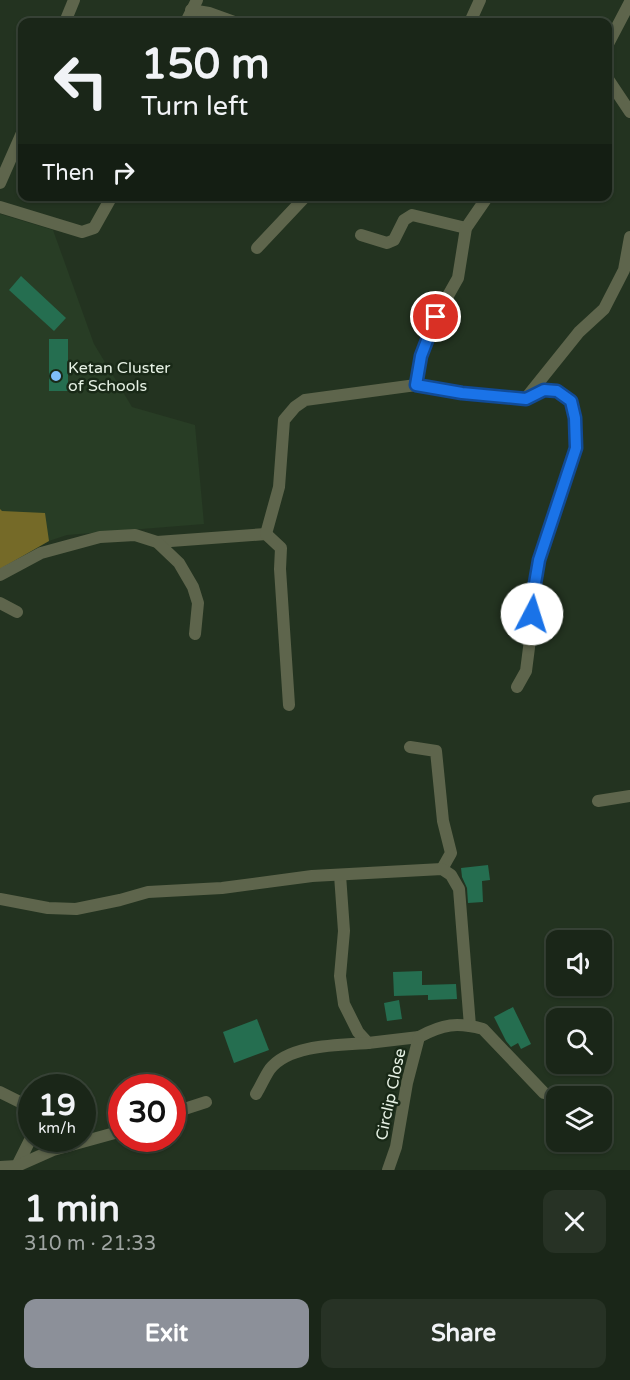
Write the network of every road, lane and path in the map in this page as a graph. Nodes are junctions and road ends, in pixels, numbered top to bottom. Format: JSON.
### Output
{"nodes":[{"id":1,"x":74,"y":0,"type":"edge"},
{"id":2,"x":480,"y":0,"type":"edge"},
{"id":3,"x":630,"y":2,"type":"edge"},
{"id":4,"x":191,"y":11,"type":"edge"},
{"id":5,"x":67,"y":18,"type":"edge"},
{"id":6,"x":223,"y":18,"type":"edge"},
{"id":7,"x":472,"y":18,"type":"edge"},
{"id":8,"x":612,"y":36,"type":"edge"},
{"id":9,"x":612,"y":85,"type":"edge"},
{"id":10,"x":630,"y":112,"type":"edge"},
{"id":11,"x":18,"y":142,"type":"edge"},
{"id":12,"x":0,"y":183,"type":"edge"},
{"id":13,"x":109,"y":201,"type":"edge"},
{"id":14,"x":301,"y":201,"type":"edge"},
{"id":15,"x":485,"y":201,"type":"edge"},
{"id":16,"x":0,"y":207,"type":"edge"},
{"id":17,"x":466,"y":228,"type":"junction"},
{"id":18,"x":360,"y":235,"type":"dead end"},
{"id":19,"x":630,"y":237,"type":"edge"},
{"id":20,"x":257,"y":248,"type":"dead end"},
{"id":21,"x":416,"y":385,"type":"junction"},
{"id":22,"x":526,"y":399,"type":"junction"},
{"id":23,"x":266,"y":534,"type":"junction"},
{"id":24,"x":157,"y":542,"type":"junction"},
{"id":25,"x":0,"y":575,"type":"edge"},
{"id":26,"x":0,"y":603,"type":"edge"},
{"id":27,"x":17,"y":612,"type":"dead end"},
{"id":28,"x":195,"y":634,"type":"dead end"},
{"id":29,"x":517,"y":687,"type":"dead end"},
{"id":30,"x":289,"y":705,"type":"dead end"},
{"id":31,"x":410,"y":747,"type":"dead end"},
{"id":32,"x":630,"y":796,"type":"edge"},
{"id":33,"x":598,"y":801,"type":"dead end"},
{"id":34,"x":442,"y":869,"type":"junction"},
{"id":35,"x":340,"y":875,"type":"junction"},
{"id":36,"x":0,"y":899,"type":"edge"},
{"id":37,"x":470,"y":1026,"type":"junction"},
{"id":38,"x":419,"y":1037,"type":"junction"},
{"id":39,"x":369,"y":1043,"type":"junction"},
{"id":40,"x":0,"y":1092,"type":"edge"},
{"id":41,"x":544,"y":1093,"type":"dead end"},
{"id":42,"x":256,"y":1094,"type":"dead end"},
{"id":43,"x":18,"y":1101,"type":"edge"},
{"id":44,"x":206,"y":1102,"type":"dead end"},
{"id":45,"x":186,"y":1108,"type":"edge"},
{"id":46,"x":108,"y":1135,"type":"edge"},
{"id":47,"x":19,"y":1152,"type":"edge"},
{"id":48,"x":7,"y":1167,"type":"edge"},
{"id":49,"x":388,"y":1170,"type":"edge"}],
"edges":[{"from":1,"to":5,"type":"street"},
{"from":2,"to":7,"type":"street"},
{"from":3,"to":8,"type":"street"},
{"from":4,"to":6,"type":"street"},
{"from":9,"to":10,"type":"street"},
{"from":11,"to":12,"type":"street"},
{"from":13,"to":16,"type":"street"},
{"from":14,"to":20,"type":"street"},
{"from":15,"to":17,"type":"street"},
{"from":17,"to":18,"type":"street"},
{"from":17,"to":21,"type":"street"},
{"from":19,"to":22,"type":"street"},
{"from":21,"to":22,"type":"street"},
{"from":21,"to":23,"type":"street"},
{"from":22,"to":29,"type":"street"},
{"from":23,"to":24,"type":"street"},
{"from":23,"to":30,"type":"street"},
{"from":24,"to":25,"type":"street"},
{"from":24,"to":28,"type":"street"},
{"from":26,"to":27,"type":"street"},
{"from":31,"to":34,"type":"street"},
{"from":32,"to":33,"type":"street"},
{"from":34,"to":35,"type":"street"},
{"from":34,"to":37,"type":"street"},
{"from":35,"to":36,"type":"street"},
{"from":35,"to":39,"type":"street"},
{"from":37,"to":38,"type":"street","name":"Circlip Close"},
{"from":37,"to":41,"type":"street"},
{"from":38,"to":39,"type":"street"},
{"from":38,"to":49,"type":"street","name":"Circlip Close"},
{"from":39,"to":42,"type":"street"},
{"from":40,"to":43,"type":"street"},
{"from":44,"to":45,"type":"street"},
{"from":46,"to":48,"type":"street"},
{"from":47,"to":48,"type":"street"}]}
